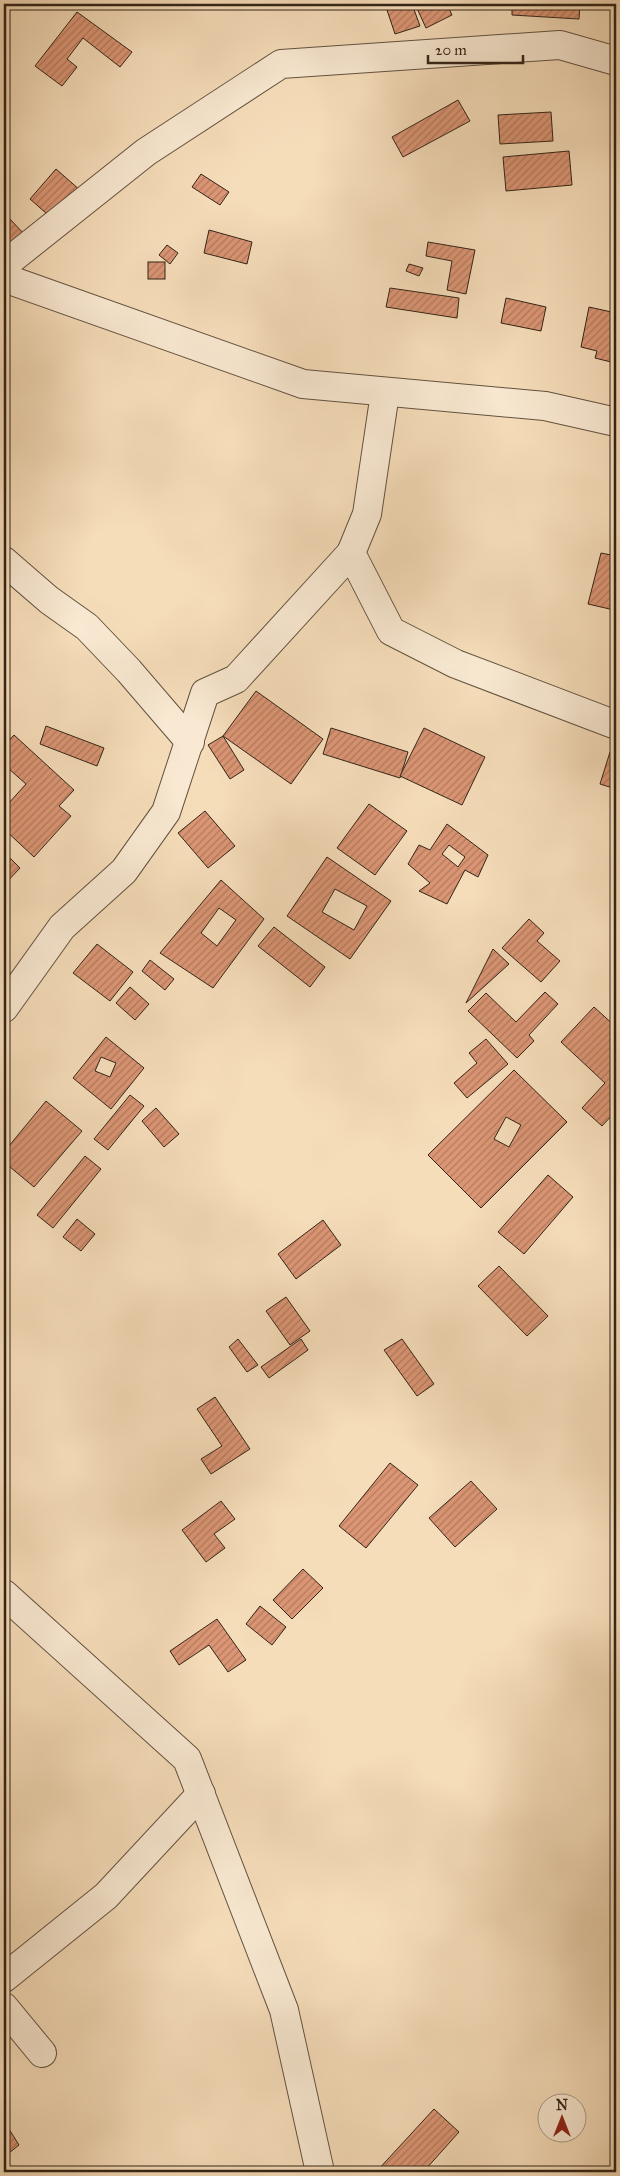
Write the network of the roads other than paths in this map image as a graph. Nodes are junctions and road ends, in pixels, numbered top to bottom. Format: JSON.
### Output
{"nodes":[{"id":1,"x":616,"y":61,"type":"edge"},
{"id":2,"x":4,"y":265,"type":"edge"},
{"id":3,"x":4,"y":278,"type":"edge"},
{"id":4,"x":386,"y":393,"type":"junction"},
{"id":5,"x":616,"y":422,"type":"edge"},
{"id":6,"x":351,"y":553,"type":"junction"},
{"id":7,"x":4,"y":561,"type":"edge"},
{"id":8,"x":616,"y":725,"type":"edge"},
{"id":9,"x":190,"y":742,"type":"junction"},
{"id":10,"x":4,"y":1008,"type":"edge"},
{"id":11,"x":4,"y":1594,"type":"edge"},
{"id":12,"x":201,"y":1794,"type":"junction"},
{"id":13,"x":4,"y":1978,"type":"edge"},
{"id":14,"x":4,"y":2007,"type":"edge"},
{"id":15,"x":42,"y":2053,"type":"dead end"},
{"id":16,"x":320,"y":2172,"type":"edge"}],
"edges":[{"from":1,"to":2,"type":"street"},
{"from":3,"to":4,"type":"street"},
{"from":4,"to":5,"type":"street"},
{"from":4,"to":6,"type":"street"},
{"from":6,"to":8,"type":"street"},
{"from":6,"to":9,"type":"street"},
{"from":7,"to":9,"type":"street"},
{"from":9,"to":10,"type":"street"},
{"from":11,"to":12,"type":"street"},
{"from":12,"to":13,"type":"street"},
{"from":12,"to":16,"type":"street"},
{"from":14,"to":15,"type":"street"}]}
